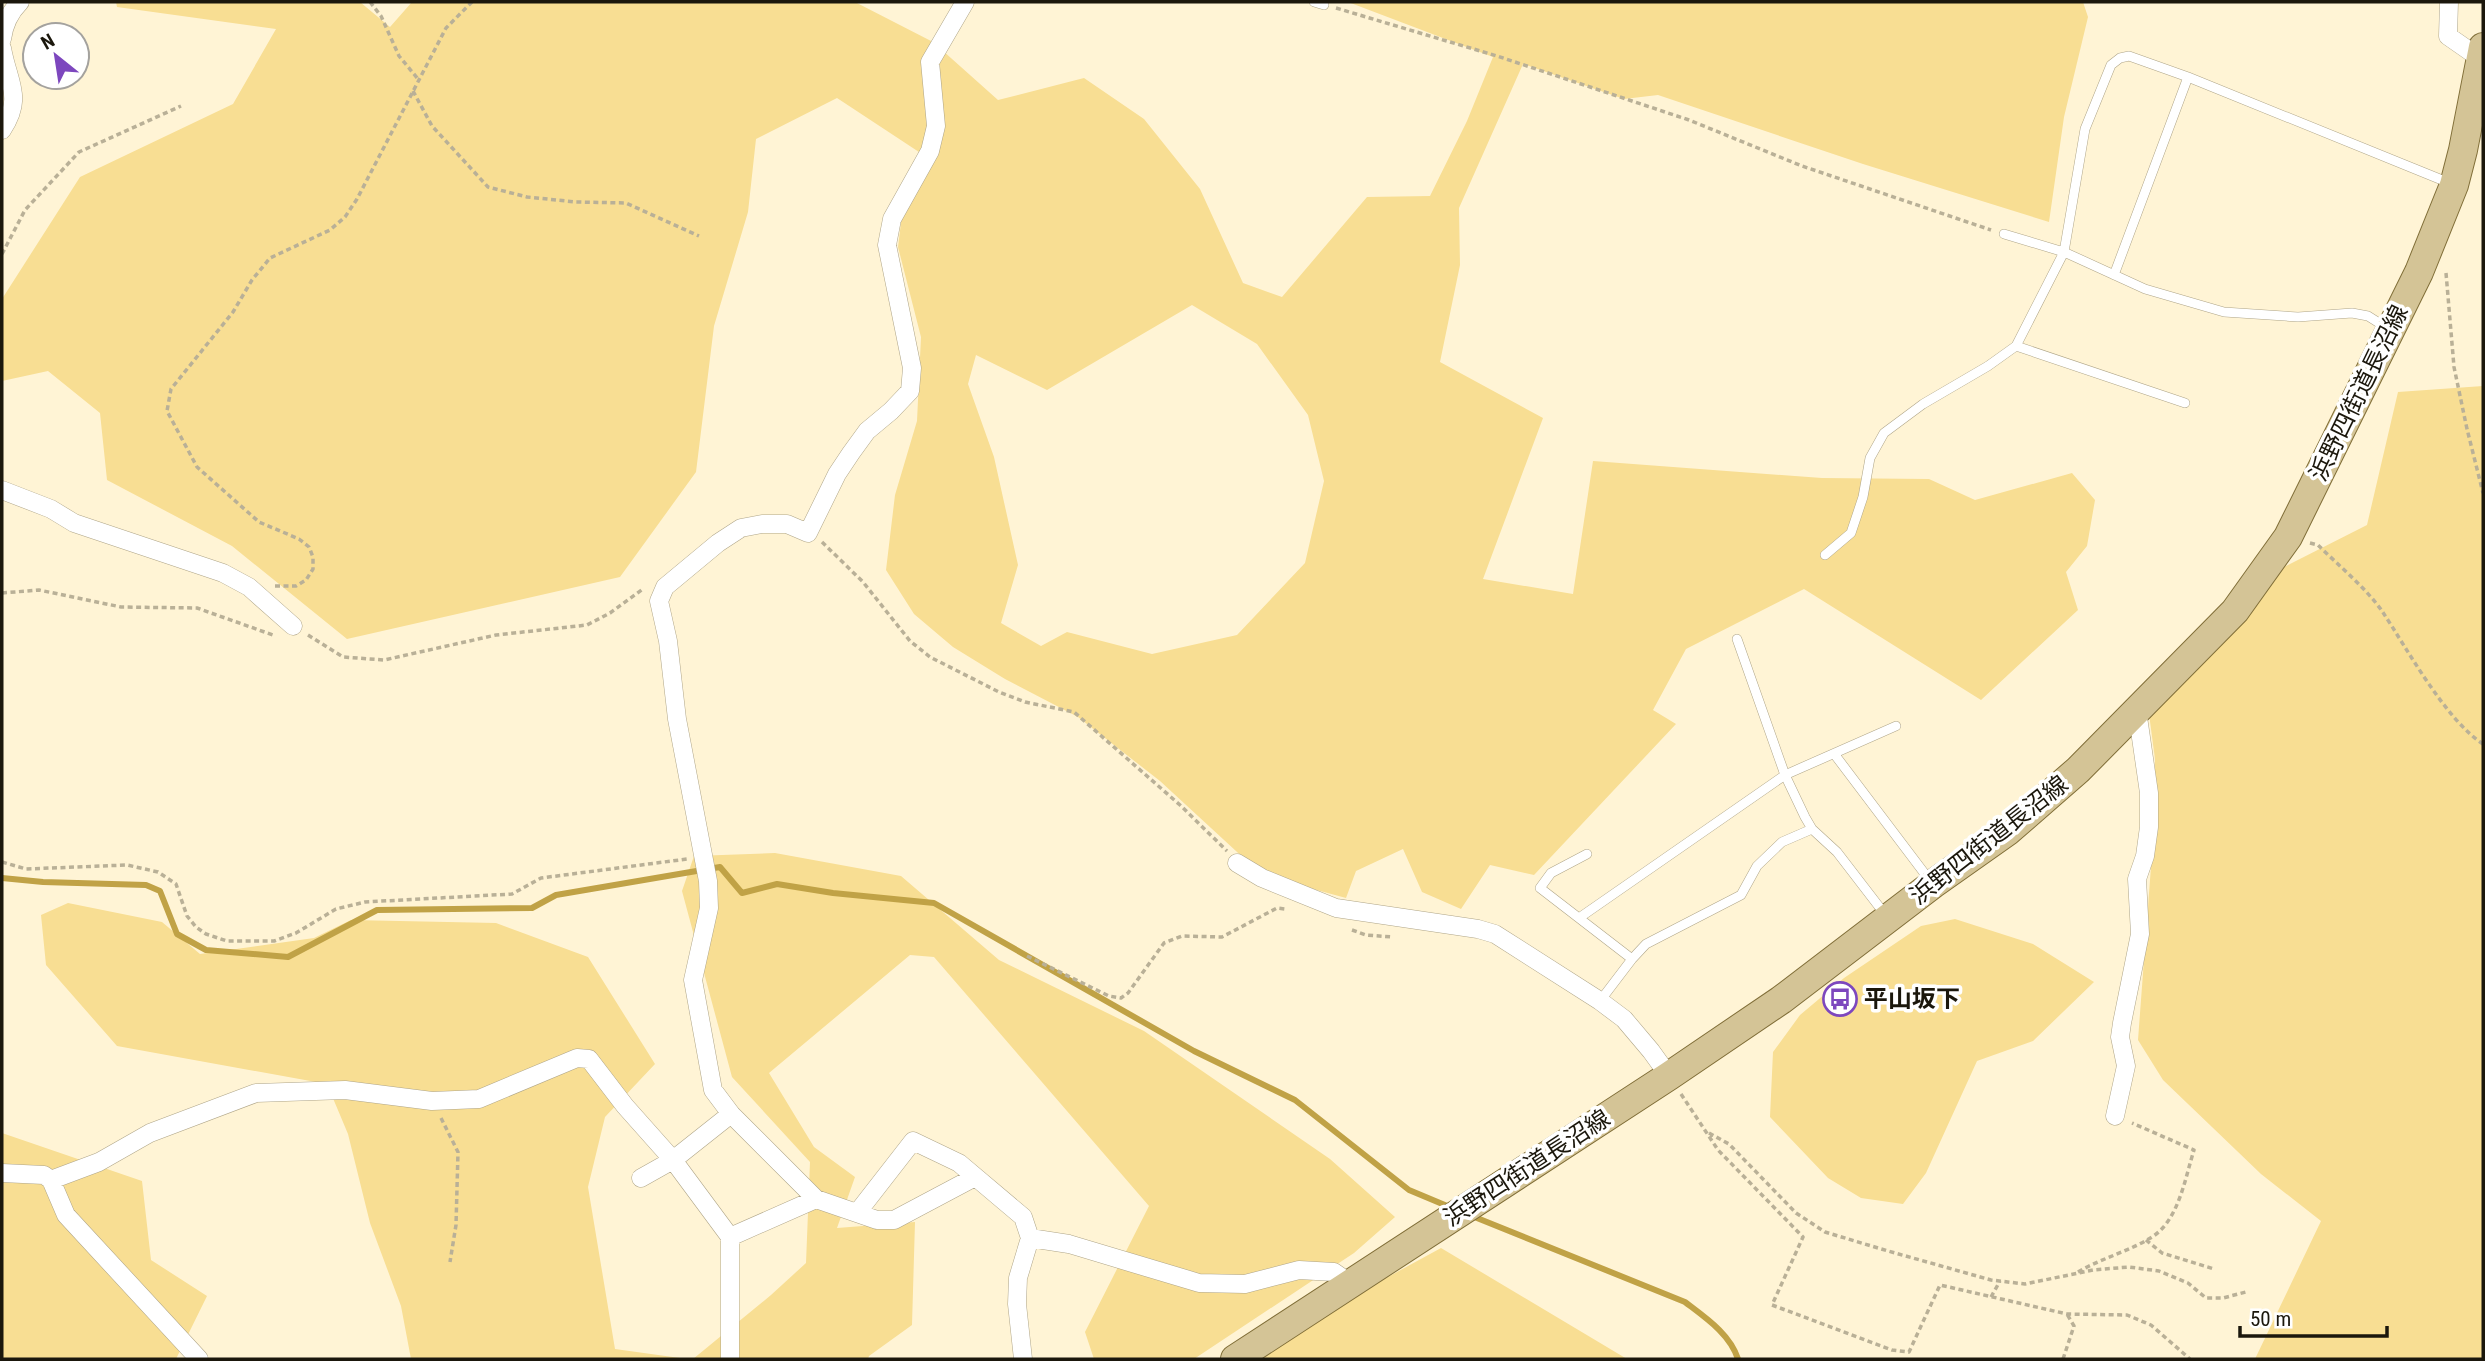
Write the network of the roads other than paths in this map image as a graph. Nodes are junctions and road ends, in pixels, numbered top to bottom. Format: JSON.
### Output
{"nodes":[{"id":1,"x":20,"y":2,"type":"edge"},
{"id":2,"x":965,"y":2,"type":"edge"},
{"id":3,"x":1314,"y":2,"type":"edge"},
{"id":4,"x":2449,"y":2,"type":"edge"},
{"id":5,"x":1324,"y":5,"type":"road end"},
{"id":6,"x":2,"y":39,"type":"edge"},
{"id":7,"x":2482,"y":53,"type":"edge"},
{"id":8,"x":3,"y":58,"type":"edge"},
{"id":9,"x":2188,"y":77,"type":"junction"},
{"id":10,"x":2,"y":130,"type":"edge"},
{"id":11,"x":2454,"y":185,"type":"junction"},
{"id":12,"x":2004,"y":234,"type":"road end"},
{"id":13,"x":2064,"y":252,"type":"junction"},
{"id":14,"x":2115,"y":275,"type":"junction"},
{"id":15,"x":2389,"y":330,"type":"junction"},
{"id":16,"x":2016,"y":346,"type":"junction"},
{"id":17,"x":2185,"y":403,"type":"dead end"},
{"id":18,"x":2,"y":490,"type":"edge"},
{"id":19,"x":1825,"y":555,"type":"dead end"},
{"id":20,"x":288,"y":632,"type":"road end"},
{"id":21,"x":1737,"y":639,"type":"dead end"},
{"id":22,"x":2137,"y":710,"type":"junction"},
{"id":23,"x":1896,"y":726,"type":"dead end"},
{"id":24,"x":1835,"y":755,"type":"junction"},
{"id":25,"x":1785,"y":775,"type":"junction"},
{"id":26,"x":1812,"y":829,"type":"junction"},
{"id":27,"x":1587,"y":854,"type":"dead end"},
{"id":28,"x":1237,"y":863,"type":"road end"},
{"id":29,"x":1933,"y":884,"type":"junction"},
{"id":30,"x":1579,"y":918,"type":"junction"},
{"id":31,"x":1888,"y":918,"type":"junction"},
{"id":32,"x":1632,"y":959,"type":"junction"},
{"id":33,"x":1601,"y":1001,"type":"junction"},
{"id":34,"x":1669,"y":1076,"type":"junction"},
{"id":35,"x":731,"y":1114,"type":"junction"},
{"id":36,"x":2115,"y":1116,"type":"road end"},
{"id":37,"x":673,"y":1160,"type":"junction"},
{"id":38,"x":2,"y":1173,"type":"edge"},
{"id":39,"x":975,"y":1177,"type":"junction"},
{"id":40,"x":641,"y":1178,"type":"dead end"},
{"id":41,"x":51,"y":1180,"type":"junction"},
{"id":42,"x":816,"y":1199,"type":"junction"},
{"id":43,"x":857,"y":1213,"type":"junction"},
{"id":44,"x":730,"y":1237,"type":"junction"},
{"id":45,"x":1030,"y":1238,"type":"junction"},
{"id":46,"x":1351,"y":1284,"type":"junction"},
{"id":47,"x":199,"y":1359,"type":"edge"},
{"id":48,"x":730,"y":1359,"type":"edge"},
{"id":49,"x":1023,"y":1359,"type":"edge"},
{"id":50,"x":1235,"y":1359,"type":"edge"}],
"edges":[{"from":1,"to":6,"type":"street"},
{"from":2,"to":35,"type":"street"},
{"from":3,"to":5,"type":"lane"},
{"from":4,"to":7,"type":"street"},
{"from":7,"to":11,"type":"main road","name":"浜野四街道長沼線"},
{"from":8,"to":10,"type":"street"},
{"from":9,"to":11,"type":"lane"},
{"from":9,"to":13,"type":"lane"},
{"from":9,"to":14,"type":"lane"},
{"from":11,"to":15,"type":"main road","name":"浜野四街道長沼線"},
{"from":12,"to":13,"type":"lane"},
{"from":13,"to":14,"type":"lane"},
{"from":13,"to":16,"type":"lane"},
{"from":14,"to":15,"type":"lane"},
{"from":15,"to":22,"type":"main road","name":"浜野四街道長沼線"},
{"from":16,"to":17,"type":"lane"},
{"from":16,"to":19,"type":"lane"},
{"from":18,"to":20,"type":"street"},
{"from":21,"to":25,"type":"lane"},
{"from":22,"to":29,"type":"main road","name":"浜野四街道長沼線"},
{"from":22,"to":36,"type":"street"},
{"from":23,"to":24,"type":"lane"},
{"from":24,"to":25,"type":"lane"},
{"from":24,"to":29,"type":"lane"},
{"from":25,"to":26,"type":"lane"},
{"from":25,"to":30,"type":"lane"},
{"from":26,"to":31,"type":"lane"},
{"from":26,"to":32,"type":"lane"},
{"from":27,"to":30,"type":"lane"},
{"from":28,"to":33,"type":"street"},
{"from":29,"to":31,"type":"main road","name":"浜野四街道長沼線"},
{"from":30,"to":32,"type":"lane"},
{"from":31,"to":34,"type":"main road","name":"浜野四街道長沼線"},
{"from":32,"to":33,"type":"lane"},
{"from":33,"to":34,"type":"street"},
{"from":34,"to":46,"type":"main road","name":"浜野四街道長沼線"},
{"from":35,"to":37,"type":"street"},
{"from":35,"to":42,"type":"street"},
{"from":37,"to":40,"type":"street"},
{"from":37,"to":41,"type":"street"},
{"from":37,"to":44,"type":"street"},
{"from":38,"to":41,"type":"street"},
{"from":39,"to":43,"type":"street"},
{"from":39,"to":43,"type":"street"},
{"from":39,"to":45,"type":"street"},
{"from":41,"to":47,"type":"street"},
{"from":42,"to":43,"type":"street"},
{"from":42,"to":44,"type":"street"},
{"from":44,"to":48,"type":"street"},
{"from":45,"to":46,"type":"street"},
{"from":45,"to":49,"type":"street"},
{"from":46,"to":50,"type":"main road","name":"浜野四街道長沼線"}]}
